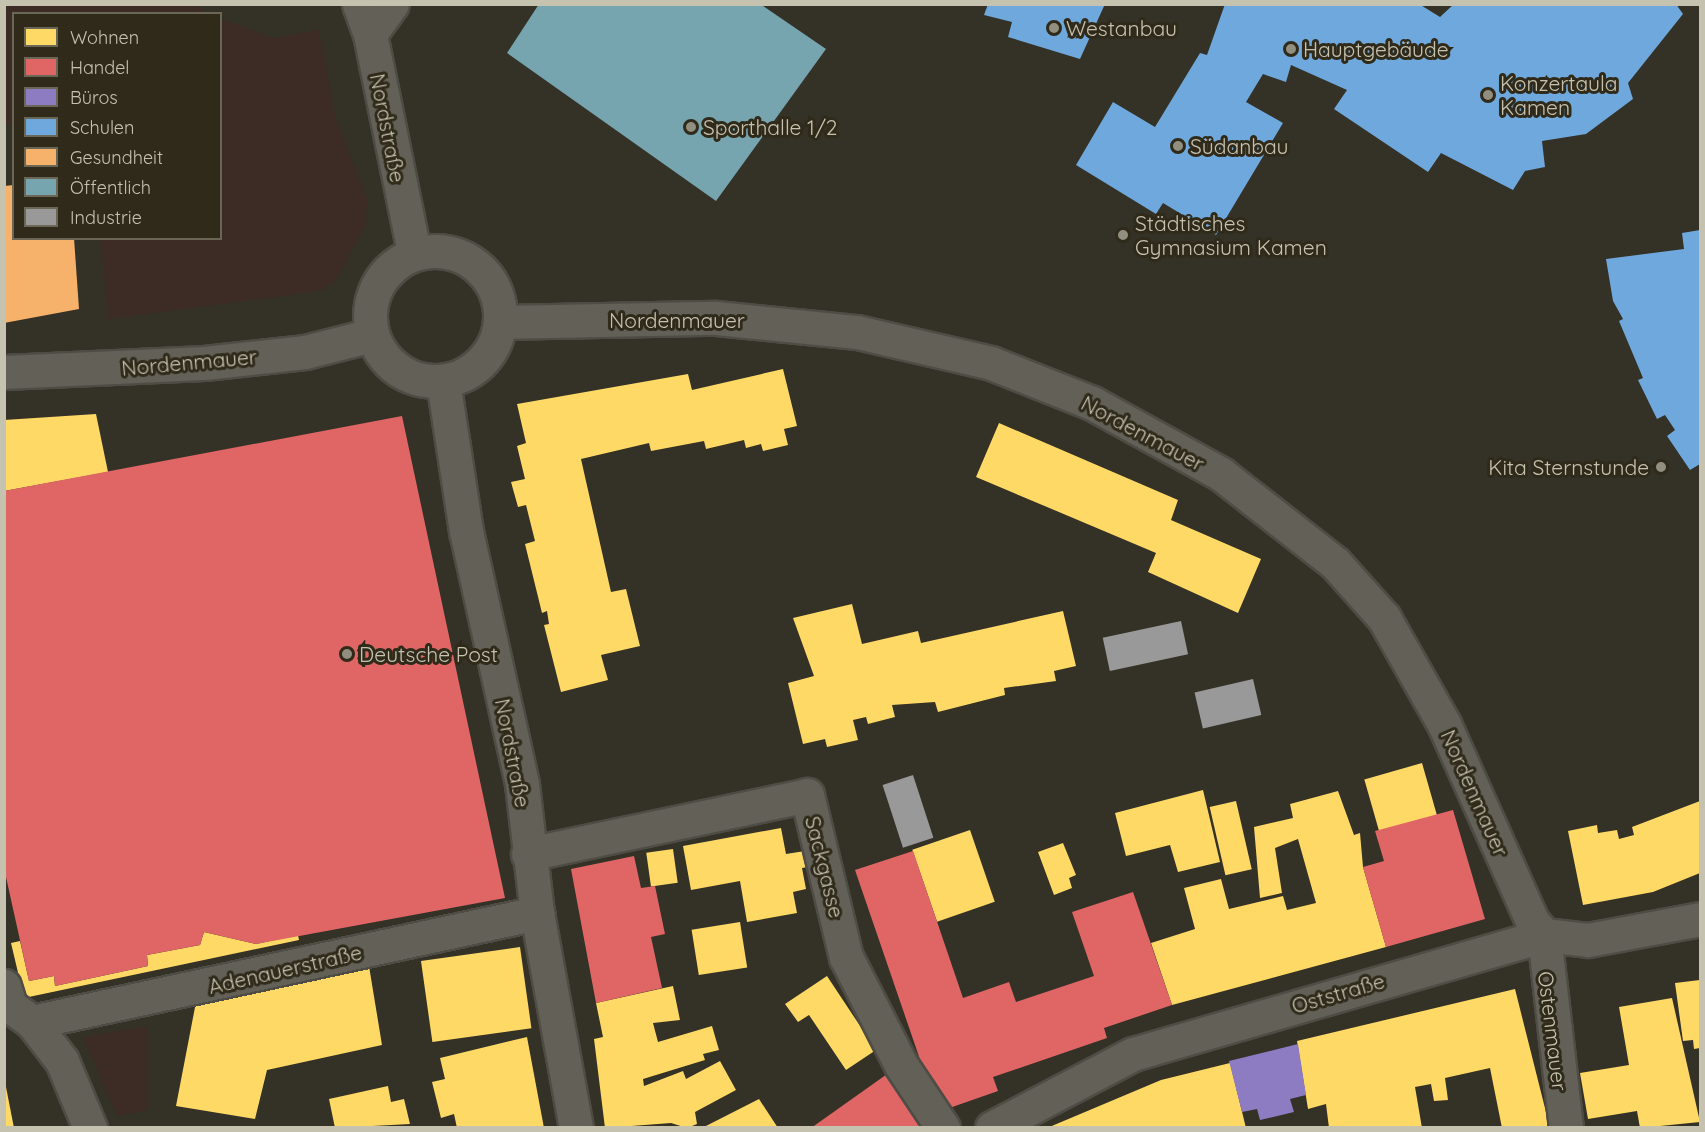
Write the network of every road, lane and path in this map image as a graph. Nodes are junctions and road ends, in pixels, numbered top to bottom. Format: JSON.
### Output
{"nodes":[{"id":1,"x":392,"y":4,"type":"edge"},
{"id":2,"x":365,"y":19,"type":"edge"},
{"id":3,"x":414,"y":253,"type":"junction"},
{"id":4,"x":500,"y":321,"type":"junction"},
{"id":5,"x":372,"y":335,"type":"junction"},
{"id":6,"x":4,"y":372,"type":"edge"},
{"id":7,"x":443,"y":381,"type":"junction"},
{"id":8,"x":528,"y":854,"type":"junction"},
{"id":9,"x":537,"y":913,"type":"junction"},
{"id":10,"x":1701,"y":919,"type":"edge"},
{"id":11,"x":1544,"y":935,"type":"junction"},
{"id":12,"x":13,"y":1006,"type":"edge"},
{"id":13,"x":90,"y":1128,"type":"edge"},
{"id":14,"x":576,"y":1128,"type":"edge"},
{"id":15,"x":943,"y":1128,"type":"edge"},
{"id":16,"x":992,"y":1128,"type":"edge"},
{"id":17,"x":1566,"y":1128,"type":"edge"}],
"edges":[{"from":1,"to":2,"type":"street"},
{"from":2,"to":3,"type":"street","name":"Nordstraße"},
{"from":3,"to":4,"type":"street"},
{"from":3,"to":5,"type":"street"},
{"from":4,"to":7,"type":"street"},
{"from":4,"to":11,"type":"street","name":"Nordenmauer"},
{"from":5,"to":6,"type":"street","name":"Nordenmauer"},
{"from":5,"to":7,"type":"street"},
{"from":7,"to":8,"type":"street","name":"Nordstraße"},
{"from":8,"to":9,"type":"street","name":"Nordstraße"},
{"from":8,"to":15,"type":"street","name":"Sackgasse"},
{"from":9,"to":12,"type":"street","name":"Adenauerstraße"},
{"from":9,"to":14,"type":"street","name":"Nordstraße"},
{"from":10,"to":11,"type":"street","name":"Oststraße"},
{"from":11,"to":16,"type":"street","name":"Oststraße"},
{"from":11,"to":17,"type":"street","name":"Ostenmauer"},
{"from":12,"to":13,"type":"street"}]}
